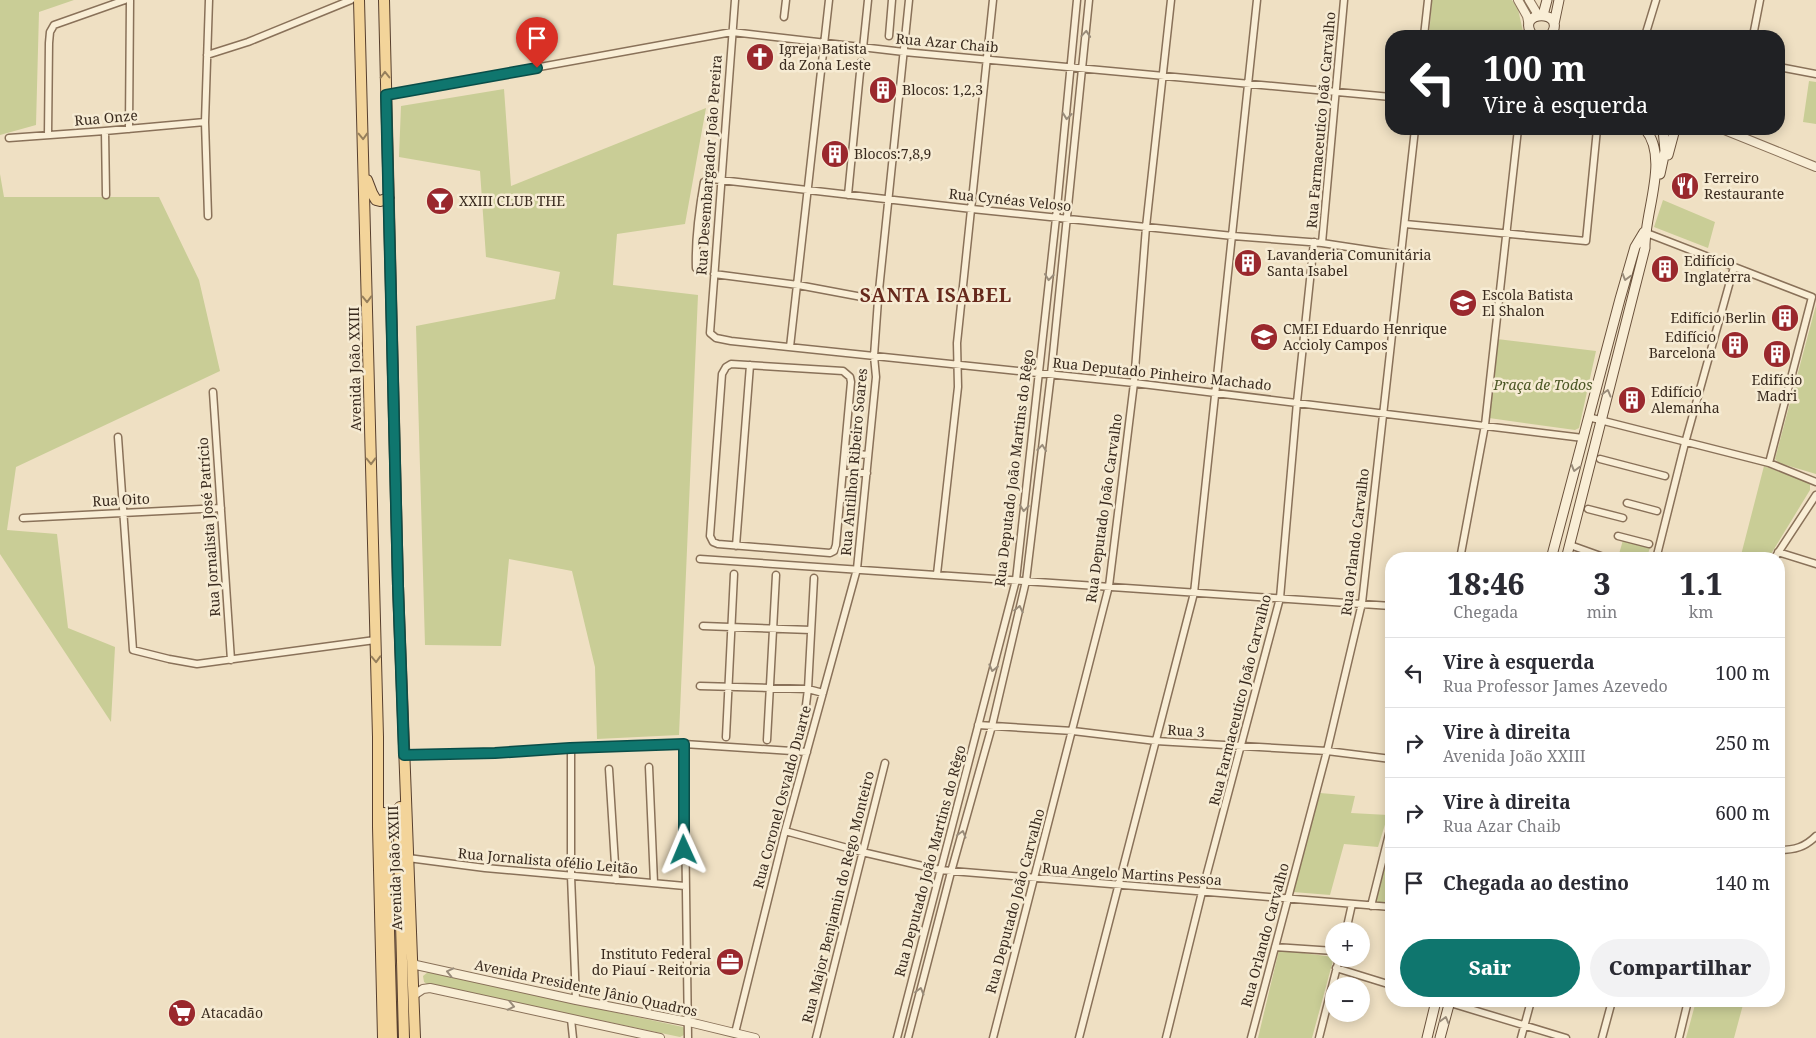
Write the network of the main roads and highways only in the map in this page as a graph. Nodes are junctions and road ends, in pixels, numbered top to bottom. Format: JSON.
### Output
{"nodes":[{"id":1,"x":359,"y":0,"type":"edge"},
{"id":2,"x":384,"y":0,"type":"edge"},
{"id":3,"x":1547,"y":0,"type":"edge"},
{"id":4,"x":1559,"y":0,"type":"edge"},
{"id":5,"x":1540,"y":15,"type":"junction"},
{"id":6,"x":1531,"y":30,"type":"edge"},
{"id":7,"x":1554,"y":30,"type":"edge"},
{"id":8,"x":1554,"y":30,"type":"edge"},
{"id":9,"x":1650,"y":135,"type":"edge"},
{"id":10,"x":1664,"y":135,"type":"edge"},
{"id":11,"x":1674,"y":135,"type":"edge"},
{"id":12,"x":364,"y":172,"type":"junction"},
{"id":13,"x":1660,"y":174,"type":"junction"},
{"id":14,"x":388,"y":198,"type":"junction"},
{"id":15,"x":1652,"y":200,"type":"junction"},
{"id":16,"x":1644,"y":232,"type":"junction"},
{"id":17,"x":1553,"y":552,"type":"edge"},
{"id":18,"x":1568,"y":552,"type":"edge"},
{"id":19,"x":402,"y":698,"type":"junction"},
{"id":20,"x":378,"y":737,"type":"junction"},
{"id":21,"x":408,"y":961,"type":"junction"},
{"id":22,"x":1435,"y":1007,"type":"edge"},
{"id":23,"x":1447,"y":1007,"type":"edge"},
{"id":24,"x":383,"y":1038,"type":"edge"},
{"id":25,"x":392,"y":1038,"type":"edge"},
{"id":26,"x":404,"y":1038,"type":"edge"},
{"id":27,"x":415,"y":1038,"type":"edge"},
{"id":28,"x":1427,"y":1038,"type":"edge"},
{"id":29,"x":1440,"y":1038,"type":"edge"}],
"edges":[{"from":1,"to":12,"type":"main road","name":"Avenida João XXIII","one_way":true},
{"from":14,"to":2,"type":"main road","name":"Avenida João XXIII","one_way":true},
{"from":3,"to":5,"type":"main road"},
{"from":4,"to":8,"type":"main road"},
{"from":5,"to":6,"type":"main road"},
{"from":5,"to":7,"type":"main road"},
{"from":9,"to":15,"type":"main road"},
{"from":10,"to":13,"type":"main road"},
{"from":11,"to":13,"type":"main road"},
{"from":12,"to":14,"type":"main road"},
{"from":12,"to":20,"type":"main road","name":"Avenida João XXIII","one_way":true},
{"from":13,"to":15,"type":"main road"},
{"from":14,"to":19,"type":"main road","name":"Avenida João XXIII"},
{"from":15,"to":16,"type":"main road"},
{"from":16,"to":17,"type":"main road","one_way":true},
{"from":18,"to":16,"type":"main road","one_way":true},
{"from":19,"to":21,"type":"main road","name":"Avenida João XXIII"},
{"from":19,"to":21,"type":"main road","name":"Avenida João XXIII"},
{"from":20,"to":24,"type":"main road","name":"Avenida João XXIII"},
{"from":20,"to":25,"type":"main road","name":"Avenida João XXIII"},
{"from":21,"to":26,"type":"main road"},
{"from":21,"to":27,"type":"main road","name":"Avenida João XXIII"},
{"from":22,"to":28,"type":"main road"},
{"from":29,"to":23,"type":"main road","one_way":true}]}
